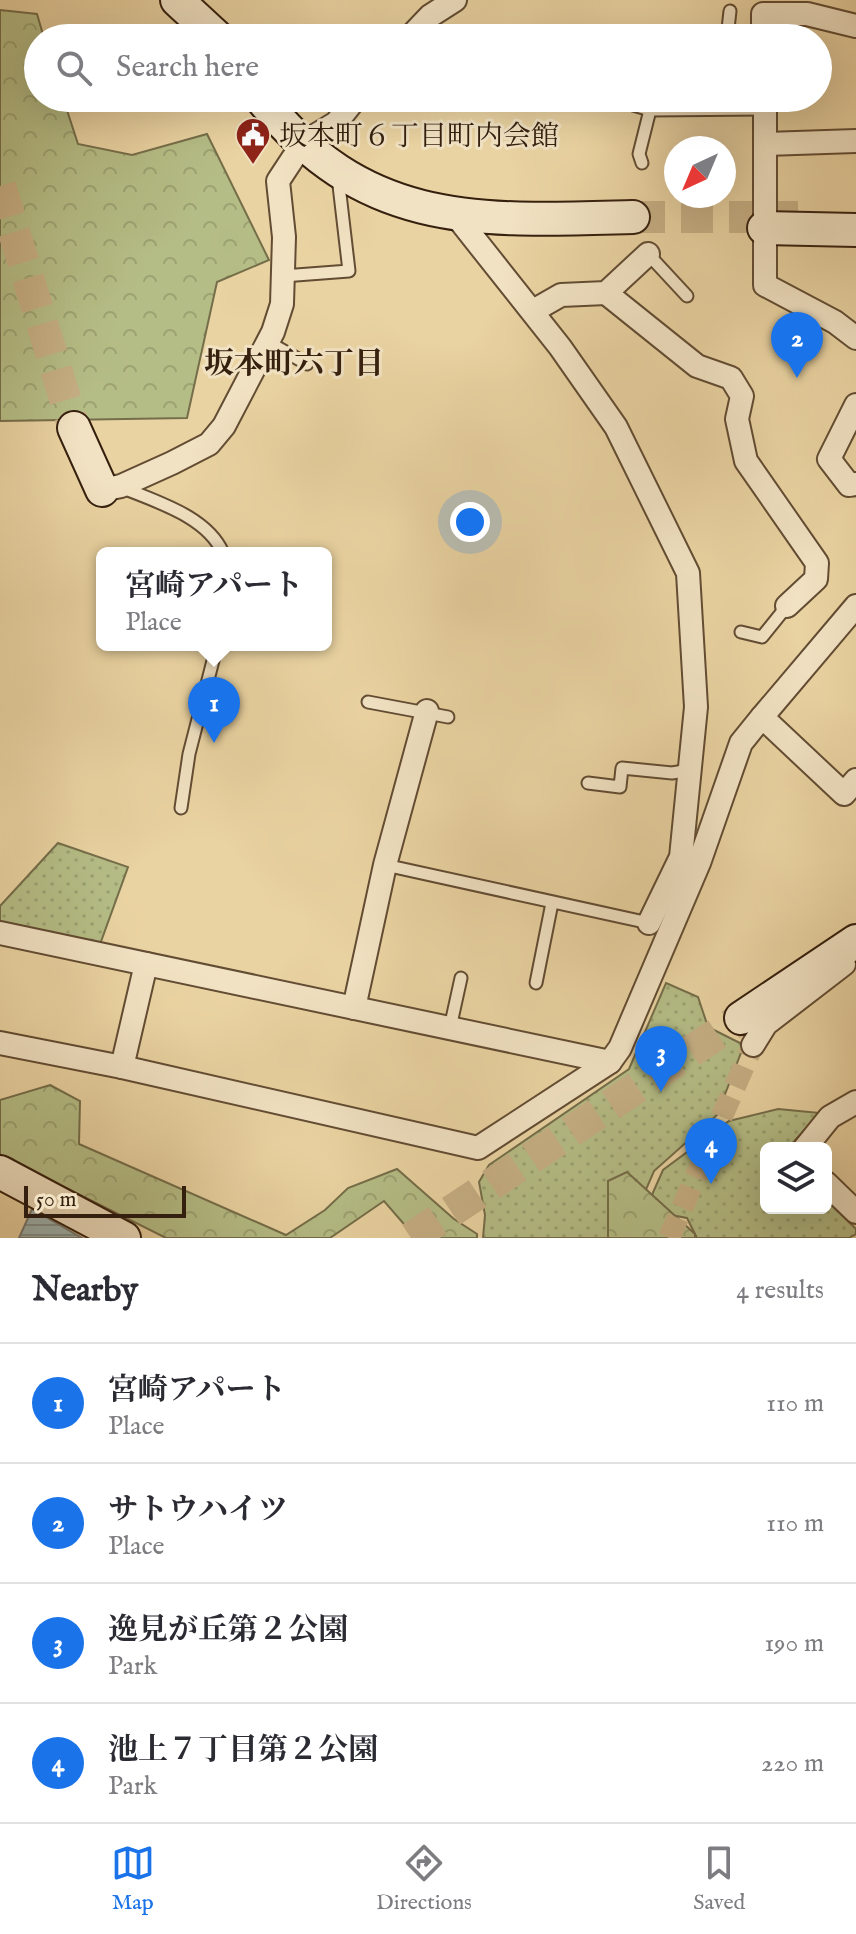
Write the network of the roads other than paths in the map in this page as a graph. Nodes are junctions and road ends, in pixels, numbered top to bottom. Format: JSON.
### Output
{"nodes":[{"id":1,"x":177,"y":0,"type":"edge"},
{"id":2,"x":455,"y":0,"type":"edge"},
{"id":3,"x":807,"y":7,"type":"edge"},
{"id":4,"x":730,"y":11,"type":"dead end"},
{"id":5,"x":203,"y":24,"type":"edge"},
{"id":6,"x":422,"y":24,"type":"edge"},
{"id":7,"x":729,"y":24,"type":"edge"},
{"id":8,"x":763,"y":24,"type":"edge"},
{"id":9,"x":856,"y":26,"type":"edge"},
{"id":10,"x":272,"y":112,"type":"edge"},
{"id":11,"x":345,"y":112,"type":"edge"},
{"id":12,"x":650,"y":112,"type":"edge"},
{"id":13,"x":765,"y":112,"type":"edge"},
{"id":14,"x":856,"y":141,"type":"edge"},
{"id":15,"x":303,"y":143,"type":"junction"},
{"id":16,"x":766,"y":144,"type":"junction"},
{"id":17,"x":642,"y":163,"type":"dead end"},
{"id":18,"x":338,"y":168,"type":"junction"},
{"id":19,"x":457,"y":217,"type":"junction"},
{"id":20,"x":633,"y":217,"type":"tunnel mouth"},
{"id":21,"x":764,"y":228,"type":"junction"},
{"id":22,"x":856,"y":230,"type":"edge"},
{"id":23,"x":648,"y":254,"type":"joint"},
{"id":24,"x":283,"y":276,"type":"junction"},
{"id":25,"x":606,"y":293,"type":"junction"},
{"id":26,"x":687,"y":296,"type":"dead end"},
{"id":27,"x":533,"y":311,"type":"junction"},
{"id":28,"x":856,"y":338,"type":"edge"},
{"id":29,"x":268,"y":342,"type":"junction"},
{"id":30,"x":307,"y":364,"type":"dead end"},
{"id":31,"x":856,"y":405,"type":"edge"},
{"id":32,"x":74,"y":428,"type":"tunnel mouth"},
{"id":33,"x":856,"y":484,"type":"edge"},
{"id":34,"x":111,"y":488,"type":"junction"},
{"id":35,"x":221,"y":547,"type":"edge"},
{"id":36,"x":787,"y":606,"type":"joint"},
{"id":37,"x":856,"y":606,"type":"edge"},
{"id":38,"x":741,"y":632,"type":"dead end"},
{"id":39,"x":215,"y":651,"type":"edge"},
{"id":40,"x":368,"y":702,"type":"dead end"},
{"id":41,"x":437,"y":714,"type":"joint"},
{"id":42,"x":762,"y":717,"type":"junction"},
{"id":43,"x":690,"y":770,"type":"junction"},
{"id":44,"x":856,"y":780,"type":"edge"},
{"id":45,"x":588,"y":783,"type":"dead end"},
{"id":46,"x":181,"y":808,"type":"dead end"},
{"id":47,"x":385,"y":865,"type":"junction"},
{"id":48,"x":552,"y":903,"type":"junction"},
{"id":49,"x":649,"y":923,"type":"joint"},
{"id":50,"x":0,"y":933,"type":"edge"},
{"id":51,"x":853,"y":942,"type":"edge"},
{"id":52,"x":146,"y":964,"type":"junction"},
{"id":53,"x":461,"y":978,"type":"dead end"},
{"id":54,"x":536,"y":983,"type":"dead end"},
{"id":55,"x":354,"y":1008,"type":"junction"},
{"id":56,"x":450,"y":1028,"type":"junction"},
{"id":57,"x":747,"y":1032,"type":"tunnel mouth"},
{"id":58,"x":0,"y":1043,"type":"edge"},
{"id":59,"x":610,"y":1062,"type":"junction"},
{"id":60,"x":122,"y":1067,"type":"junction"},
{"id":61,"x":856,"y":1102,"type":"edge"},
{"id":62,"x":810,"y":1142,"type":"edge"},
{"id":63,"x":0,"y":1172,"type":"edge"},
{"id":64,"x":832,"y":1189,"type":"edge"},
{"id":65,"x":856,"y":1212,"type":"edge"},
{"id":66,"x":124,"y":1238,"type":"edge"}],
"edges":[{"from":1,"to":5,"type":"street"},
{"from":2,"to":6,"type":"street"},
{"from":3,"to":8,"type":"street"},
{"from":3,"to":9,"type":"street"},
{"from":4,"to":7,"type":"lane"},
{"from":10,"to":15,"type":"street"},
{"from":11,"to":15,"type":"street"},
{"from":12,"to":17,"type":"lane"},
{"from":13,"to":16,"type":"street"},
{"from":14,"to":16,"type":"street"},
{"from":15,"to":18,"type":"street"},
{"from":15,"to":24,"type":"street"},
{"from":16,"to":21,"type":"street"},
{"from":18,"to":19,"type":"street"},
{"from":18,"to":24,"type":"lane"},
{"from":19,"to":20,"type":"street"},
{"from":19,"to":27,"type":"street"},
{"from":21,"to":22,"type":"street"},
{"from":21,"to":28,"type":"street"},
{"from":23,"to":25,"type":"street"},
{"from":23,"to":26,"type":"lane"},
{"from":24,"to":29,"type":"street"},
{"from":25,"to":27,"type":"street"},
{"from":25,"to":36,"type":"street"},
{"from":27,"to":43,"type":"street"},
{"from":29,"to":30,"type":"lane"},
{"from":29,"to":34,"type":"street"},
{"from":31,"to":33,"type":"street"},
{"from":32,"to":34,"type":"street"},
{"from":34,"to":35,"type":"lane"},
{"from":36,"to":38,"type":"lane"},
{"from":37,"to":42,"type":"street"},
{"from":39,"to":46,"type":"lane"},
{"from":40,"to":41,"type":"lane"},
{"from":41,"to":47,"type":"street"},
{"from":42,"to":44,"type":"street"},
{"from":42,"to":59,"type":"street"},
{"from":43,"to":45,"type":"lane"},
{"from":43,"to":49,"type":"street"},
{"from":47,"to":48,"type":"lane"},
{"from":47,"to":55,"type":"street"},
{"from":48,"to":49,"type":"lane"},
{"from":48,"to":54,"type":"lane"},
{"from":50,"to":52,"type":"street"},
{"from":51,"to":57,"type":"street"},
{"from":52,"to":55,"type":"street"},
{"from":52,"to":60,"type":"street"},
{"from":53,"to":56,"type":"lane"},
{"from":55,"to":56,"type":"street"},
{"from":56,"to":59,"type":"street"},
{"from":58,"to":60,"type":"street"},
{"from":59,"to":60,"type":"street"},
{"from":61,"to":62,"type":"street"},
{"from":63,"to":66,"type":"street"},
{"from":64,"to":65,"type":"street"}]}
